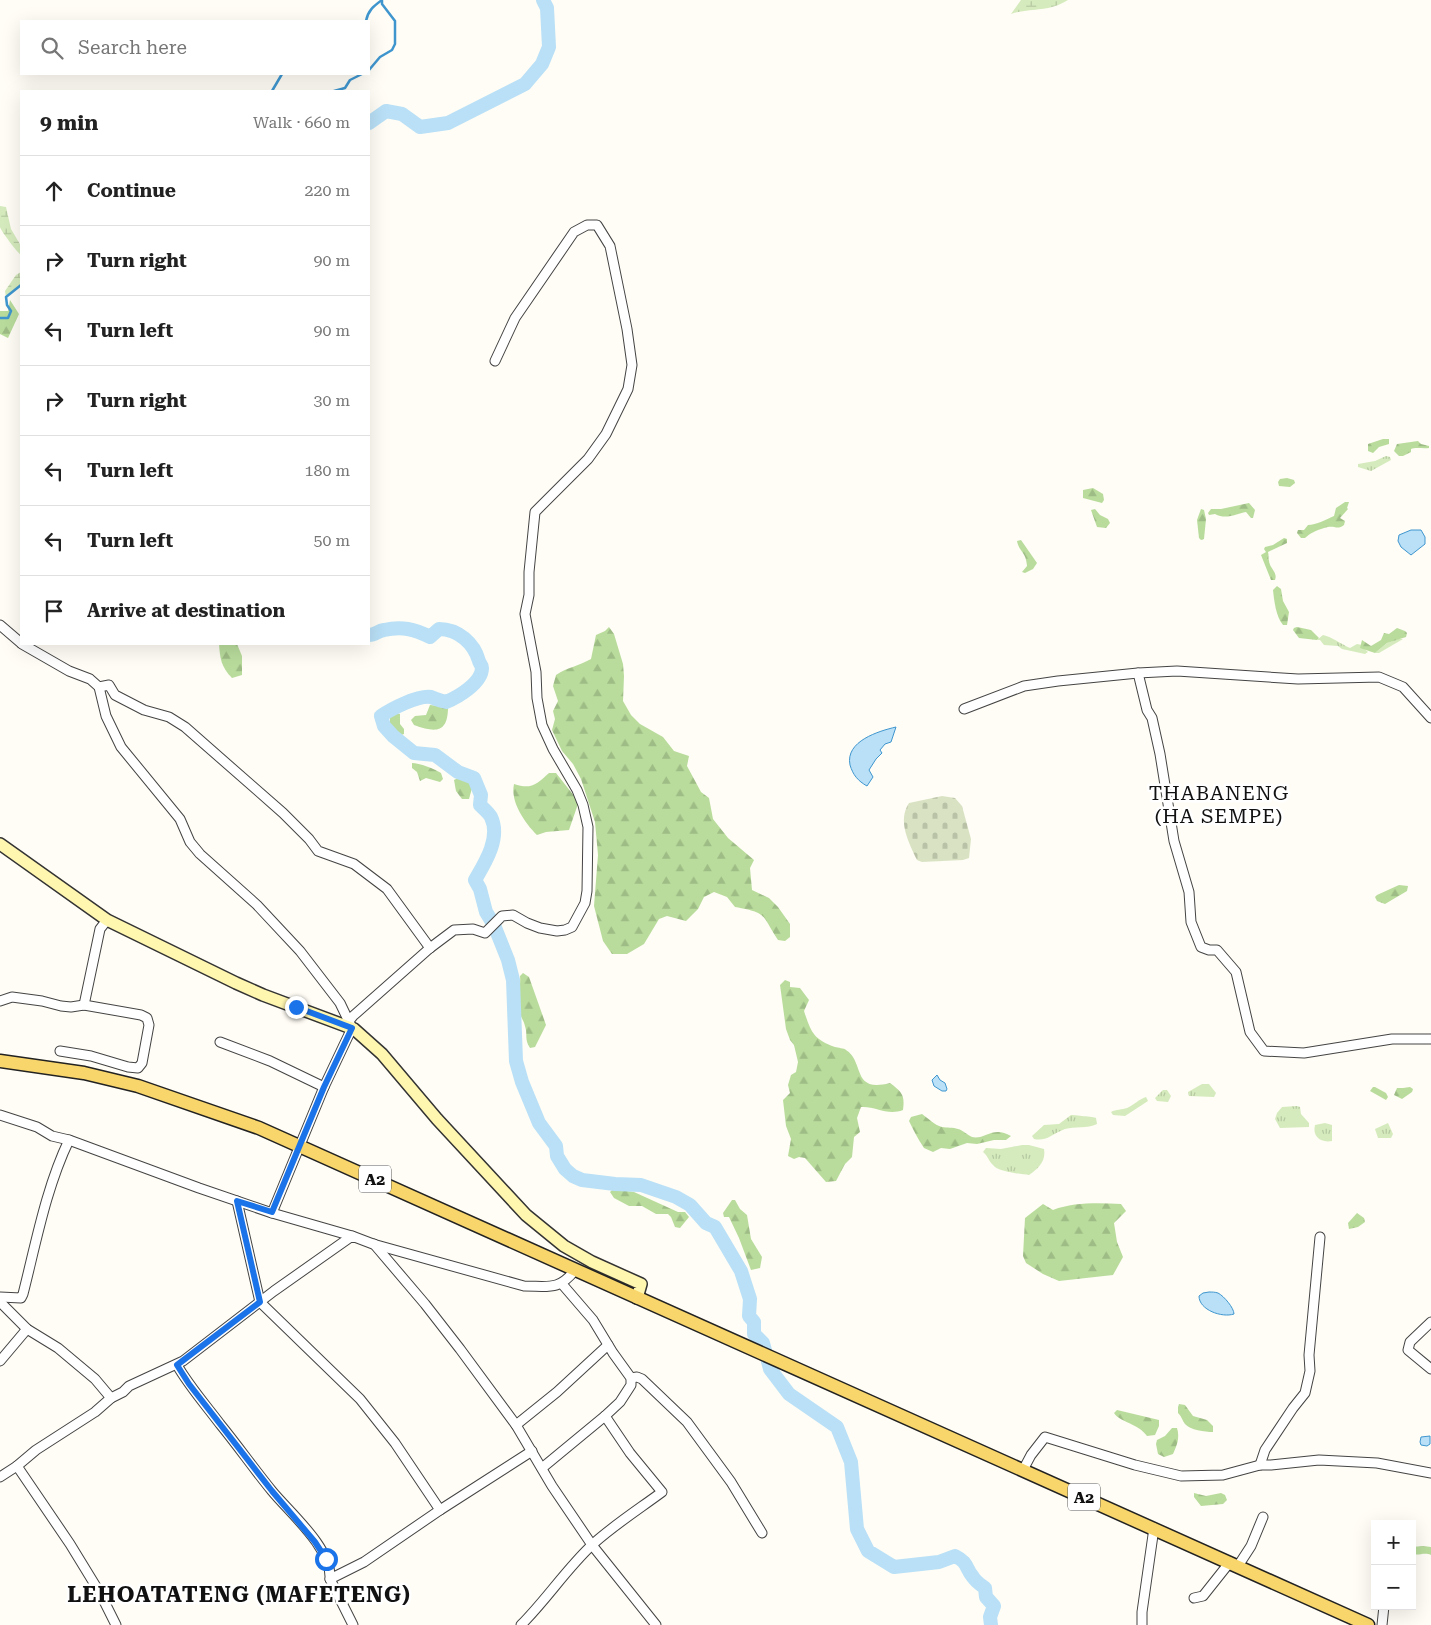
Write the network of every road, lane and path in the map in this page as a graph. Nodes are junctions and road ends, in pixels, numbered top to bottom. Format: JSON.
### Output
{"nodes":[{"id":1,"x":495,"y":362,"type":"dead end"},
{"id":2,"x":0,"y":625,"type":"edge"},
{"id":3,"x":20,"y":643,"type":"edge"},
{"id":4,"x":23,"y":645,"type":"edge"},
{"id":5,"x":1138,"y":673,"type":"junction"},
{"id":6,"x":98,"y":687,"type":"junction"},
{"id":7,"x":964,"y":709,"type":"dead end"},
{"id":8,"x":1431,"y":718,"type":"edge"},
{"id":9,"x":0,"y":844,"type":"edge"},
{"id":10,"x":106,"y":920,"type":"junction"},
{"id":11,"x":430,"y":948,"type":"junction"},
{"id":12,"x":0,"y":1001,"type":"edge"},
{"id":13,"x":84,"y":1005,"type":"junction"},
{"id":14,"x":351,"y":1025,"type":"junction"},
{"id":15,"x":1431,"y":1039,"type":"edge"},
{"id":16,"x":220,"y":1042,"type":"dead end"},
{"id":17,"x":60,"y":1051,"type":"dead end"},
{"id":18,"x":0,"y":1060,"type":"edge"},
{"id":19,"x":324,"y":1087,"type":"junction"},
{"id":20,"x":0,"y":1115,"type":"edge"},
{"id":21,"x":69,"y":1140,"type":"junction"},
{"id":22,"x":300,"y":1146,"type":"junction"},
{"id":23,"x":237,"y":1201,"type":"junction"},
{"id":24,"x":272,"y":1212,"type":"junction"},
{"id":25,"x":352,"y":1236,"type":"junction"},
{"id":26,"x":1320,"y":1237,"type":"dead end"},
{"id":27,"x":373,"y":1244,"type":"junction"},
{"id":28,"x":576,"y":1270,"type":"junction"},
{"id":29,"x":562,"y":1284,"type":"junction"},
{"id":30,"x":0,"y":1297,"type":"edge"},
{"id":31,"x":637,"y":1298,"type":"junction"},
{"id":32,"x":0,"y":1302,"type":"edge"},
{"id":33,"x":260,"y":1302,"type":"junction"},
{"id":34,"x":1431,"y":1322,"type":"edge"},
{"id":35,"x":27,"y":1330,"type":"junction"},
{"id":36,"x":608,"y":1345,"type":"junction"},
{"id":37,"x":0,"y":1361,"type":"edge"},
{"id":38,"x":177,"y":1365,"type":"junction"},
{"id":39,"x":1431,"y":1369,"type":"edge"},
{"id":40,"x":631,"y":1378,"type":"junction"},
{"id":41,"x":111,"y":1398,"type":"junction"},
{"id":42,"x":605,"y":1416,"type":"junction"},
{"id":43,"x":516,"y":1426,"type":"junction"},
{"id":44,"x":532,"y":1451,"type":"junction"},
{"id":45,"x":1260,"y":1465,"type":"junction"},
{"id":46,"x":17,"y":1466,"type":"junction"},
{"id":47,"x":542,"y":1468,"type":"junction"},
{"id":48,"x":1023,"y":1470,"type":"junction"},
{"id":49,"x":1431,"y":1474,"type":"edge"},
{"id":50,"x":0,"y":1478,"type":"edge"},
{"id":51,"x":440,"y":1510,"type":"junction"},
{"id":52,"x":1263,"y":1517,"type":"dead end"},
{"id":53,"x":1154,"y":1528,"type":"junction"},
{"id":54,"x":762,"y":1533,"type":"dead end"},
{"id":55,"x":592,"y":1544,"type":"junction"},
{"id":56,"x":1234,"y":1564,"type":"junction"},
{"id":57,"x":330,"y":1579,"type":"junction"},
{"id":58,"x":1194,"y":1598,"type":"dead end"},
{"id":59,"x":1384,"y":1610,"type":"edge"},
{"id":60,"x":116,"y":1625,"type":"edge"},
{"id":61,"x":353,"y":1625,"type":"edge"},
{"id":62,"x":521,"y":1625,"type":"edge"},
{"id":63,"x":656,"y":1625,"type":"edge"},
{"id":64,"x":1142,"y":1625,"type":"edge"},
{"id":65,"x":1368,"y":1625,"type":"edge"},
{"id":66,"x":1382,"y":1625,"type":"edge"}],
"edges":[{"from":1,"to":11,"type":"street"},
{"from":2,"to":3,"type":"street"},
{"from":4,"to":6,"type":"street"},
{"from":5,"to":7,"type":"street"},
{"from":5,"to":8,"type":"street"},
{"from":5,"to":15,"type":"street"},
{"from":6,"to":11,"type":"street"},
{"from":6,"to":14,"type":"street"},
{"from":9,"to":10,"type":"street"},
{"from":10,"to":13,"type":"street"},
{"from":10,"to":14,"type":"street"},
{"from":11,"to":14,"type":"street"},
{"from":12,"to":13,"type":"street"},
{"from":13,"to":17,"type":"street"},
{"from":14,"to":19,"type":"street"},
{"from":14,"to":31,"type":"street"},
{"from":16,"to":19,"type":"street"},
{"from":18,"to":22,"type":"main road","number":"A2"},
{"from":19,"to":22,"type":"street"},
{"from":20,"to":21,"type":"street"},
{"from":21,"to":23,"type":"street"},
{"from":21,"to":30,"type":"street"},
{"from":22,"to":24,"type":"street"},
{"from":22,"to":28,"type":"main road","number":"A2"},
{"from":23,"to":24,"type":"street"},
{"from":23,"to":33,"type":"street"},
{"from":24,"to":25,"type":"street"},
{"from":25,"to":27,"type":"street"},
{"from":25,"to":33,"type":"street"},
{"from":26,"to":45,"type":"street"},
{"from":27,"to":29,"type":"street"},
{"from":27,"to":43,"type":"street"},
{"from":28,"to":29,"type":"street"},
{"from":28,"to":31,"type":"main road","number":"A2"},
{"from":29,"to":36,"type":"street"},
{"from":31,"to":48,"type":"main road","number":"A2"},
{"from":32,"to":35,"type":"street"},
{"from":33,"to":38,"type":"street"},
{"from":33,"to":51,"type":"street"},
{"from":34,"to":39,"type":"street"},
{"from":35,"to":37,"type":"street"},
{"from":35,"to":41,"type":"street"},
{"from":36,"to":40,"type":"street"},
{"from":36,"to":43,"type":"street"},
{"from":38,"to":41,"type":"street"},
{"from":38,"to":57,"type":"street"},
{"from":40,"to":42,"type":"street"},
{"from":40,"to":54,"type":"street"},
{"from":41,"to":46,"type":"street"},
{"from":42,"to":47,"type":"street"},
{"from":42,"to":55,"type":"street"},
{"from":43,"to":44,"type":"street"},
{"from":44,"to":47,"type":"street"},
{"from":44,"to":51,"type":"street"},
{"from":45,"to":48,"type":"street"},
{"from":45,"to":49,"type":"street"},
{"from":46,"to":50,"type":"street"},
{"from":46,"to":60,"type":"street"},
{"from":47,"to":55,"type":"street"},
{"from":48,"to":53,"type":"main road","number":"A2"},
{"from":51,"to":57,"type":"street"},
{"from":52,"to":56,"type":"street"},
{"from":53,"to":56,"type":"main road","number":"A2"},
{"from":53,"to":64,"type":"street"},
{"from":55,"to":62,"type":"street"},
{"from":55,"to":63,"type":"street"},
{"from":56,"to":58,"type":"street"},
{"from":56,"to":65,"type":"main road","number":"A2"},
{"from":57,"to":61,"type":"street"},
{"from":59,"to":66,"type":"street"}]}
